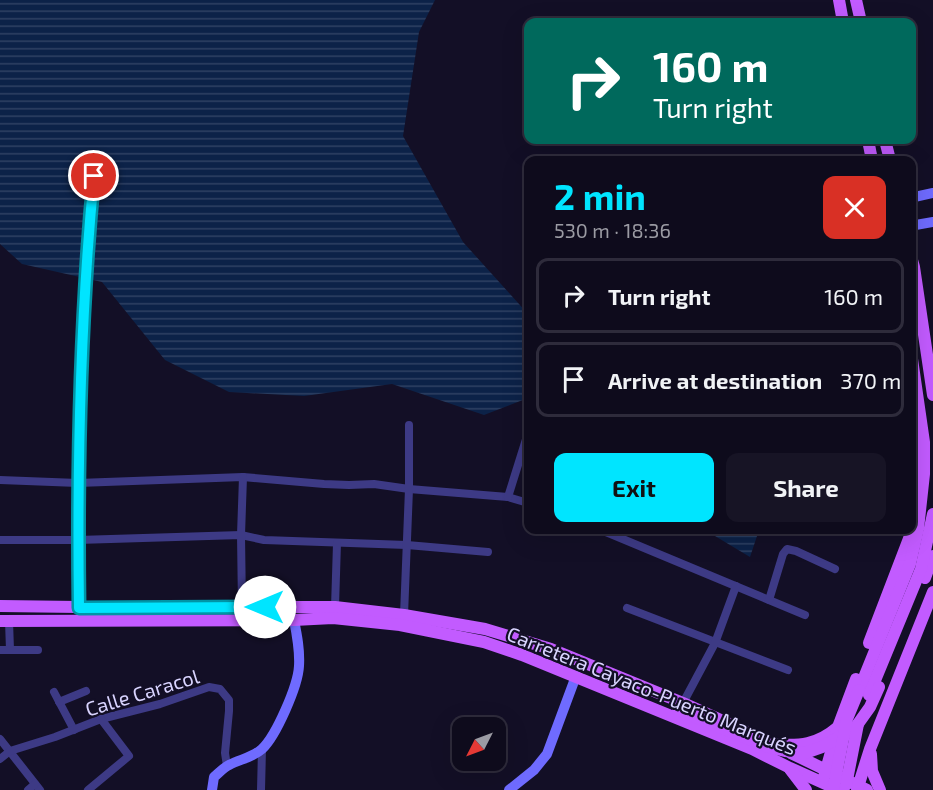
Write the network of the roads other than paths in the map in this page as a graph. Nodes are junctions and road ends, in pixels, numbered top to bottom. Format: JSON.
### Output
{"nodes":[{"id":1,"x":838,"y":0,"type":"edge"},
{"id":2,"x":856,"y":0,"type":"edge"},
{"id":3,"x":842,"y":18,"type":"edge"},
{"id":4,"x":860,"y":18,"type":"edge"},
{"id":5,"x":96,"y":156,"type":"dead end"},
{"id":6,"x":933,"y":193,"type":"edge"},
{"id":7,"x":916,"y":197,"type":"edge"},
{"id":8,"x":933,"y":222,"type":"edge"},
{"id":9,"x":916,"y":225,"type":"edge"},
{"id":10,"x":916,"y":274,"type":"edge"},
{"id":11,"x":916,"y":280,"type":"edge"},
{"id":12,"x":933,"y":335,"type":"edge"},
{"id":13,"x":916,"y":386,"type":"edge"},
{"id":14,"x":933,"y":395,"type":"edge"},
{"id":15,"x":409,"y":425,"type":"dead end"},
{"id":16,"x":916,"y":428,"type":"edge"},
{"id":17,"x":924,"y":442,"type":"junction"},
{"id":18,"x":524,"y":446,"type":"edge"},
{"id":19,"x":243,"y":477,"type":"junction"},
{"id":20,"x":0,"y":480,"type":"edge"},
{"id":21,"x":78,"y":483,"type":"junction"},
{"id":22,"x":409,"y":489,"type":"junction"},
{"id":23,"x":508,"y":497,"type":"junction"},
{"id":24,"x":524,"y":502,"type":"edge"},
{"id":25,"x":919,"y":513,"type":"junction"},
{"id":26,"x":933,"y":514,"type":"edge"},
{"id":27,"x":916,"y":520,"type":"edge"},
{"id":28,"x":611,"y":534,"type":"edge"},
{"id":29,"x":911,"y":534,"type":"edge"},
{"id":30,"x":242,"y":535,"type":"junction"},
{"id":31,"x":0,"y":540,"type":"edge"},
{"id":32,"x":78,"y":540,"type":"junction"},
{"id":33,"x":337,"y":543,"type":"junction"},
{"id":34,"x":407,"y":545,"type":"junction"},
{"id":35,"x":488,"y":552,"type":"dead end"},
{"id":36,"x":933,"y":556,"type":"edge"},
{"id":37,"x":835,"y":569,"type":"dead end"},
{"id":38,"x":735,"y":586,"type":"junction"},
{"id":39,"x":933,"y":592,"type":"edge"},
{"id":40,"x":769,"y":600,"type":"junction"},
{"id":41,"x":0,"y":606,"type":"edge"},
{"id":42,"x":242,"y":607,"type":"junction"},
{"id":43,"x":335,"y":607,"type":"junction"},
{"id":44,"x":79,"y":608,"type":"junction"},
{"id":45,"x":627,"y":608,"type":"dead end"},
{"id":46,"x":404,"y":615,"type":"junction"},
{"id":47,"x":805,"y":615,"type":"dead end"},
{"id":48,"x":294,"y":620,"type":"junction"},
{"id":49,"x":5,"y":621,"type":"edge"},
{"id":50,"x":715,"y":643,"type":"junction"},
{"id":51,"x":0,"y":650,"type":"edge"},
{"id":52,"x":10,"y":650,"type":"junction"},
{"id":53,"x":39,"y":650,"type":"dead end"},
{"id":54,"x":522,"y":655,"type":"junction"},
{"id":55,"x":788,"y":670,"type":"dead end"},
{"id":56,"x":576,"y":676,"type":"junction"},
{"id":57,"x":86,"y":691,"type":"dead end"},
{"id":58,"x":54,"y":692,"type":"dead end"},
{"id":59,"x":59,"y":702,"type":"junction"},
{"id":60,"x":681,"y":706,"type":"junction"},
{"id":61,"x":101,"y":719,"type":"junction"},
{"id":62,"x":838,"y":727,"type":"junction"},
{"id":63,"x":74,"y":730,"type":"junction"},
{"id":64,"x":0,"y":740,"type":"edge"},
{"id":65,"x":773,"y":744,"type":"junction"},
{"id":66,"x":262,"y":749,"type":"junction"},
{"id":67,"x":870,"y":749,"type":"junction"},
{"id":68,"x":10,"y":751,"type":"junction"},
{"id":69,"x":0,"y":759,"type":"edge"},
{"id":70,"x":227,"y":766,"type":"junction"},
{"id":71,"x":790,"y":768,"type":"junction"},
{"id":72,"x":826,"y":770,"type":"junction"},
{"id":73,"x":37,"y":787,"type":"edge"},
{"id":74,"x":825,"y":788,"type":"edge"},
{"id":75,"x":861,"y":789,"type":"edge"},
{"id":76,"x":28,"y":790,"type":"edge"},
{"id":77,"x":88,"y":790,"type":"edge"},
{"id":78,"x":212,"y":790,"type":"edge"},
{"id":79,"x":261,"y":790,"type":"edge"},
{"id":80,"x":509,"y":790,"type":"edge"},
{"id":81,"x":806,"y":790,"type":"edge"},
{"id":82,"x":839,"y":790,"type":"edge"},
{"id":83,"x":845,"y":790,"type":"edge"},
{"id":84,"x":880,"y":790,"type":"edge"}],
"edges":[{"from":1,"to":3,"type":"main road"},
{"from":2,"to":4,"type":"main road"},
{"from":5,"to":21,"type":"street"},
{"from":6,"to":7,"type":"street"},
{"from":8,"to":9,"type":"street"},
{"from":10,"to":12,"type":"main road"},
{"from":11,"to":14,"type":"main road"},
{"from":13,"to":17,"type":"main road"},
{"from":15,"to":22,"type":"street"},
{"from":16,"to":17,"type":"street"},
{"from":17,"to":25,"type":"main road"},
{"from":18,"to":23,"type":"street"},
{"from":19,"to":21,"type":"street"},
{"from":19,"to":22,"type":"street"},
{"from":19,"to":30,"type":"street"},
{"from":20,"to":21,"type":"street"},
{"from":21,"to":32,"type":"street"},
{"from":22,"to":23,"type":"street"},
{"from":22,"to":34,"type":"street"},
{"from":23,"to":24,"type":"street"},
{"from":25,"to":27,"type":"main road"},
{"from":25,"to":74,"type":"main road","bridge":true},
{"from":26,"to":83,"type":"main road","bridge":true},
{"from":28,"to":38,"type":"street"},
{"from":29,"to":62,"type":"main road"},
{"from":30,"to":32,"type":"street"},
{"from":30,"to":33,"type":"street"},
{"from":30,"to":42,"type":"street"},
{"from":31,"to":32,"type":"street"},
{"from":32,"to":44,"type":"street"},
{"from":33,"to":34,"type":"street"},
{"from":33,"to":43,"type":"street"},
{"from":34,"to":35,"type":"street"},
{"from":34,"to":46,"type":"street"},
{"from":36,"to":60,"type":"main road","bridge":true},
{"from":37,"to":40,"type":"street"},
{"from":38,"to":40,"type":"street"},
{"from":38,"to":50,"type":"street"},
{"from":39,"to":67,"type":"main road"},
{"from":40,"to":47,"type":"street"},
{"from":41,"to":44,"type":"main road","name":"Carretera Cayaco-Puerto Marqués"},
{"from":42,"to":43,"type":"main road","name":"Carretera Cayaco-Puerto Marqués"},
{"from":42,"to":44,"type":"main road","name":"Carretera Cayaco-Puerto Marqués"},
{"from":43,"to":46,"type":"main road","name":"Carretera Cayaco-Puerto Marqués"},
{"from":45,"to":50,"type":"street"},
{"from":46,"to":60,"type":"main road","name":"Carretera Cayaco-Puerto Marqués"},
{"from":48,"to":49,"type":"main road","name":"Carretera Cayaco-Puerto Marqués"},
{"from":48,"to":54,"type":"main road","name":"Carretera Cayaco-Puerto Marqués"},
{"from":48,"to":66,"type":"street"},
{"from":49,"to":52,"type":"street"},
{"from":50,"to":55,"type":"street"},
{"from":50,"to":60,"type":"street"},
{"from":51,"to":52,"type":"street"},
{"from":52,"to":53,"type":"street"},
{"from":54,"to":56,"type":"main road","name":"Carretera Cayaco-Puerto Marqués"},
{"from":54,"to":60,"type":"main road"},
{"from":56,"to":71,"type":"main road","name":"Carretera Cayaco-Puerto Marqués"},
{"from":56,"to":80,"type":"street"},
{"from":57,"to":59,"type":"street"},
{"from":58,"to":59,"type":"street"},
{"from":59,"to":63,"type":"street"},
{"from":60,"to":65,"type":"main road","name":"Carretera Cayaco-Puerto Marqués"},
{"from":61,"to":63,"type":"street","name":"Calle Caracol"},
{"from":61,"to":70,"type":"street","name":"Calle Caracol"},
{"from":61,"to":77,"type":"street"},
{"from":62,"to":65,"type":"main road"},
{"from":62,"to":72,"type":"main road"},
{"from":63,"to":68,"type":"street","name":"Calle Caracol"},
{"from":64,"to":68,"type":"street"},
{"from":65,"to":72,"type":"main road","name":"Carretera Cayaco-Puerto Marqués"},
{"from":66,"to":70,"type":"street"},
{"from":66,"to":79,"type":"street"},
{"from":67,"to":75,"type":"main road"},
{"from":67,"to":84,"type":"main road"},
{"from":68,"to":69,"type":"street","name":"Calle Caracol"},
{"from":68,"to":73,"type":"street"},
{"from":70,"to":78,"type":"street"},
{"from":71,"to":74,"type":"main road","name":"Carretera Cayaco-Puerto Marqués"},
{"from":71,"to":81,"type":"main road"},
{"from":72,"to":74,"type":"main road"},
{"from":72,"to":75,"type":"main road","name":"Carretera Cayaco-Puerto Marqués"},
{"from":73,"to":76,"type":"street"},
{"from":74,"to":82,"type":"main road","name":"Carretera Cayaco-Puerto Marqués"}]}
